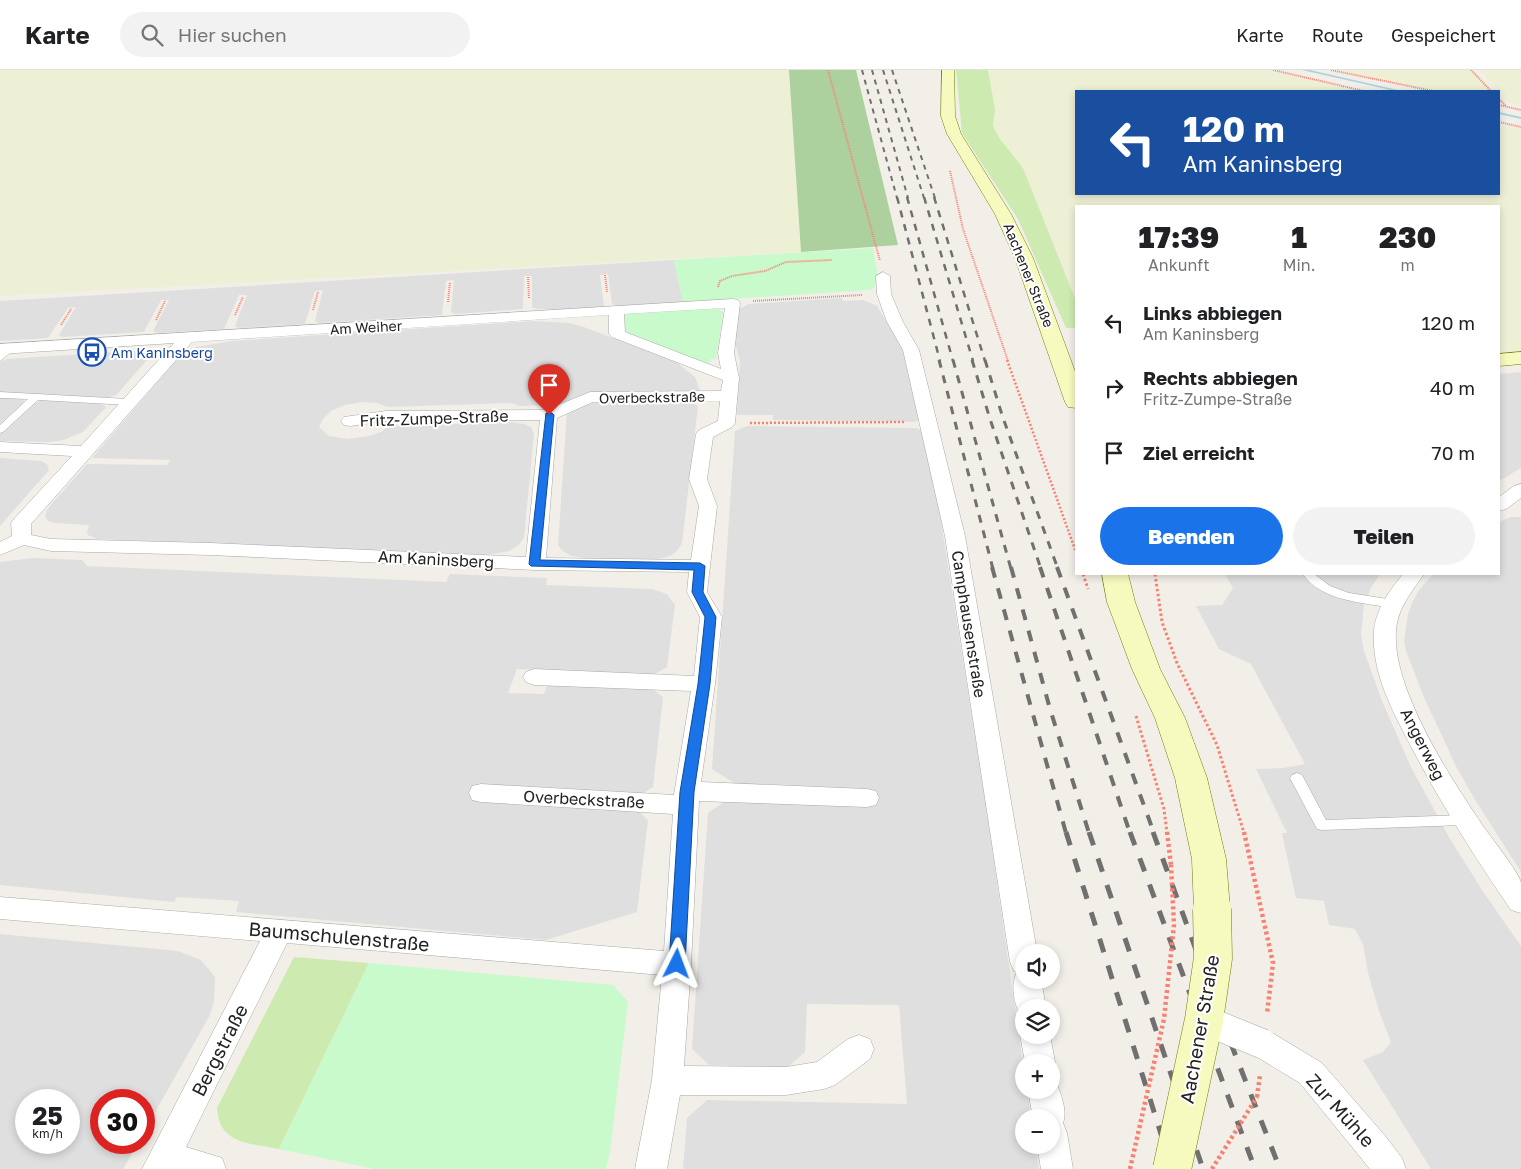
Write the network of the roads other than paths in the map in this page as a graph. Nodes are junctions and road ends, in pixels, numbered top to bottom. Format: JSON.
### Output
{"nodes":[{"id":1,"x":948,"y":70,"type":"edge"},
{"id":2,"x":884,"y":285,"type":"road end"},
{"id":3,"x":730,"y":303,"type":"joint"},
{"id":4,"x":616,"y":311,"type":"junction"},
{"id":5,"x":187,"y":338,"type":"junction"},
{"id":6,"x":6,"y":348,"type":"edge"},
{"id":7,"x":0,"y":358,"type":"edge"},
{"id":8,"x":1521,"y":358,"type":"edge"},
{"id":9,"x":1500,"y":360,"type":"edge"},
{"id":10,"x":730,"y":387,"type":"junction"},
{"id":11,"x":0,"y":395,"type":"edge"},
{"id":12,"x":36,"y":397,"type":"junction"},
{"id":13,"x":1075,"y":399,"type":"edge"},
{"id":14,"x":128,"y":402,"type":"junction"},
{"id":15,"x":549,"y":415,"type":"junction"},
{"id":16,"x":350,"y":421,"type":"dead end"},
{"id":17,"x":0,"y":430,"type":"edge"},
{"id":18,"x":0,"y":447,"type":"edge"},
{"id":19,"x":84,"y":451,"type":"junction"},
{"id":20,"x":1521,"y":490,"type":"edge"},
{"id":21,"x":1500,"y":504,"type":"edge"},
{"id":22,"x":22,"y":539,"type":"junction"},
{"id":23,"x":0,"y":549,"type":"edge"},
{"id":24,"x":535,"y":564,"type":"junction"},
{"id":25,"x":700,"y":566,"type":"junction"},
{"id":26,"x":1115,"y":575,"type":"edge"},
{"id":27,"x":1309,"y":575,"type":"edge"},
{"id":28,"x":1413,"y":575,"type":"edge"},
{"id":29,"x":1394,"y":604,"type":"junction"},
{"id":30,"x":534,"y":677,"type":"dead end"},
{"id":31,"x":704,"y":684,"type":"junction"},
{"id":32,"x":1297,"y":778,"type":"dead end"},
{"id":33,"x":481,"y":793,"type":"dead end"},
{"id":34,"x":687,"y":798,"type":"junction"},
{"id":35,"x":867,"y":798,"type":"dead end"},
{"id":36,"x":1464,"y":820,"type":"junction"},
{"id":37,"x":1521,"y":902,"type":"edge"},
{"id":38,"x":0,"y":908,"type":"edge"},
{"id":39,"x":279,"y":931,"type":"junction"},
{"id":40,"x":1021,"y":944,"type":"edge"},
{"id":41,"x":677,"y":964,"type":"junction"},
{"id":42,"x":1204,"y":1020,"type":"junction"},
{"id":43,"x":859,"y":1049,"type":"dead end"},
{"id":44,"x":667,"y":1080,"type":"junction"},
{"id":45,"x":1054,"y":1154,"type":"edge"},
{"id":46,"x":161,"y":1164,"type":"edge"},
{"id":47,"x":210,"y":1169,"type":"edge"},
{"id":48,"x":651,"y":1169,"type":"edge"},
{"id":49,"x":1057,"y":1169,"type":"edge"},
{"id":50,"x":1172,"y":1169,"type":"edge"},
{"id":51,"x":1390,"y":1169,"type":"edge"}],
"edges":[{"from":1,"to":13,"type":"main road","name":"Aachener Straße"},
{"from":2,"to":40,"type":"street","name":"Camphausenstraße"},
{"from":3,"to":4,"type":"street","name":"Am Weiher"},
{"from":3,"to":10,"type":"street","name":"Overbeckstraße"},
{"from":4,"to":5,"type":"street","name":"Am Weiher"},
{"from":4,"to":10,"type":"street","name":"Overbeckstraße"},
{"from":5,"to":6,"type":"street","name":"Am Weiher"},
{"from":5,"to":14,"type":"street"},
{"from":6,"to":7,"type":"lane"},
{"from":8,"to":9,"type":"main road"},
{"from":10,"to":15,"type":"street","name":"Overbeckstraße"},
{"from":10,"to":25,"type":"street","name":"Overbeckstraße"},
{"from":11,"to":12,"type":"lane"},
{"from":12,"to":14,"type":"lane"},
{"from":12,"to":17,"type":"lane"},
{"from":14,"to":19,"type":"street"},
{"from":15,"to":16,"type":"street","name":"Fritz-Zumpe-Straße"},
{"from":15,"to":24,"type":"street"},
{"from":18,"to":19,"type":"street"},
{"from":19,"to":22,"type":"street"},
{"from":20,"to":21,"type":"street"},
{"from":22,"to":23,"type":"street"},
{"from":22,"to":24,"type":"street","name":"Am Kaninsberg"},
{"from":24,"to":25,"type":"street","name":"Am Kaninsberg"},
{"from":25,"to":31,"type":"street"},
{"from":26,"to":42,"type":"main road","name":"Aachener Straße","bridge":true},
{"from":27,"to":29,"type":"lane"},
{"from":28,"to":29,"type":"street","name":"Angerweg"},
{"from":29,"to":36,"type":"street","name":"Angerweg"},
{"from":30,"to":31,"type":"street"},
{"from":31,"to":34,"type":"street"},
{"from":32,"to":36,"type":"lane"},
{"from":33,"to":34,"type":"street","name":"Overbeckstraße"},
{"from":34,"to":35,"type":"street","name":"Overbeckstraße"},
{"from":34,"to":41,"type":"street"},
{"from":36,"to":37,"type":"street","name":"Angerweg"},
{"from":38,"to":39,"type":"street","name":"Baumschulenstraße"},
{"from":39,"to":41,"type":"street","name":"Baumschulenstraße"},
{"from":39,"to":46,"type":"street","name":"Bergstraße"},
{"from":41,"to":44,"type":"street"},
{"from":42,"to":50,"type":"main road","name":"Aachener Straße","bridge":true},
{"from":42,"to":51,"type":"street","name":"Zur Mühle","bridge":true},
{"from":43,"to":44,"type":"street"},
{"from":44,"to":48,"type":"street"},
{"from":45,"to":49,"type":"street"},
{"from":46,"to":47,"type":"street"}]}
